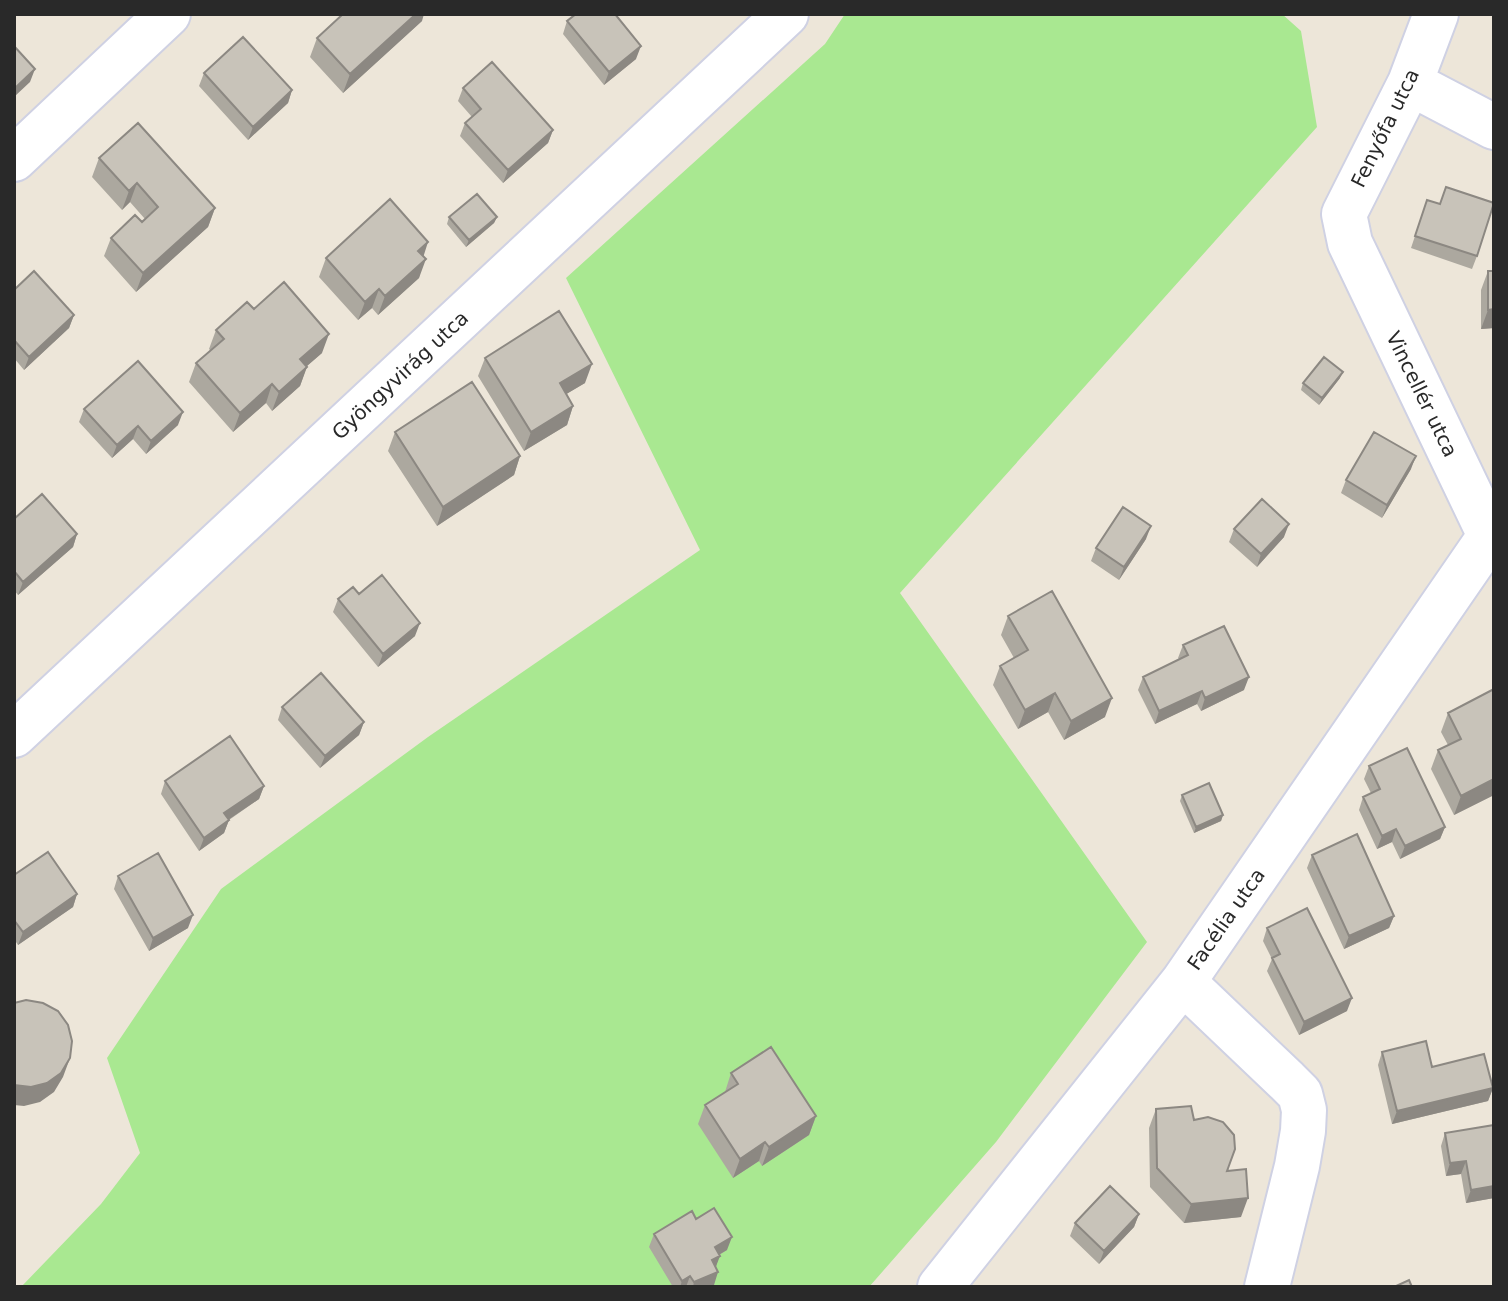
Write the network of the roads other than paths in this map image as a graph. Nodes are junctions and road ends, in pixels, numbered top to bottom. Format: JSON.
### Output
{"nodes":[{"id":1,"x":168,"y":14,"type":"edge"},
{"id":2,"x":786,"y":14,"type":"edge"},
{"id":3,"x":1436,"y":14,"type":"edge"},
{"id":4,"x":1410,"y":83,"type":"junction"},
{"id":5,"x":1494,"y":127,"type":"edge"},
{"id":6,"x":14,"y":159,"type":"edge"},
{"id":7,"x":1350,"y":243,"type":"joint"},
{"id":8,"x":1492,"y":540,"type":"edge"},
{"id":9,"x":14,"y":735,"type":"edge"},
{"id":10,"x":1183,"y":982,"type":"junction"},
{"id":11,"x":940,"y":1287,"type":"edge"},
{"id":12,"x":1267,"y":1287,"type":"edge"}],
"edges":[{"from":1,"to":6,"type":"street"},
{"from":2,"to":9,"type":"street","name":"Gyöngyvirág utca"},
{"from":3,"to":4,"type":"street","name":"Fenyőfa utca"},
{"from":4,"to":5,"type":"street"},
{"from":4,"to":7,"type":"street","name":"Fenyőfa utca"},
{"from":7,"to":8,"type":"street","name":"Vincellér utca"},
{"from":8,"to":10,"type":"street","name":"Facélia utca"},
{"from":10,"to":11,"type":"street","name":"Facélia utca"},
{"from":10,"to":12,"type":"street"}]}
